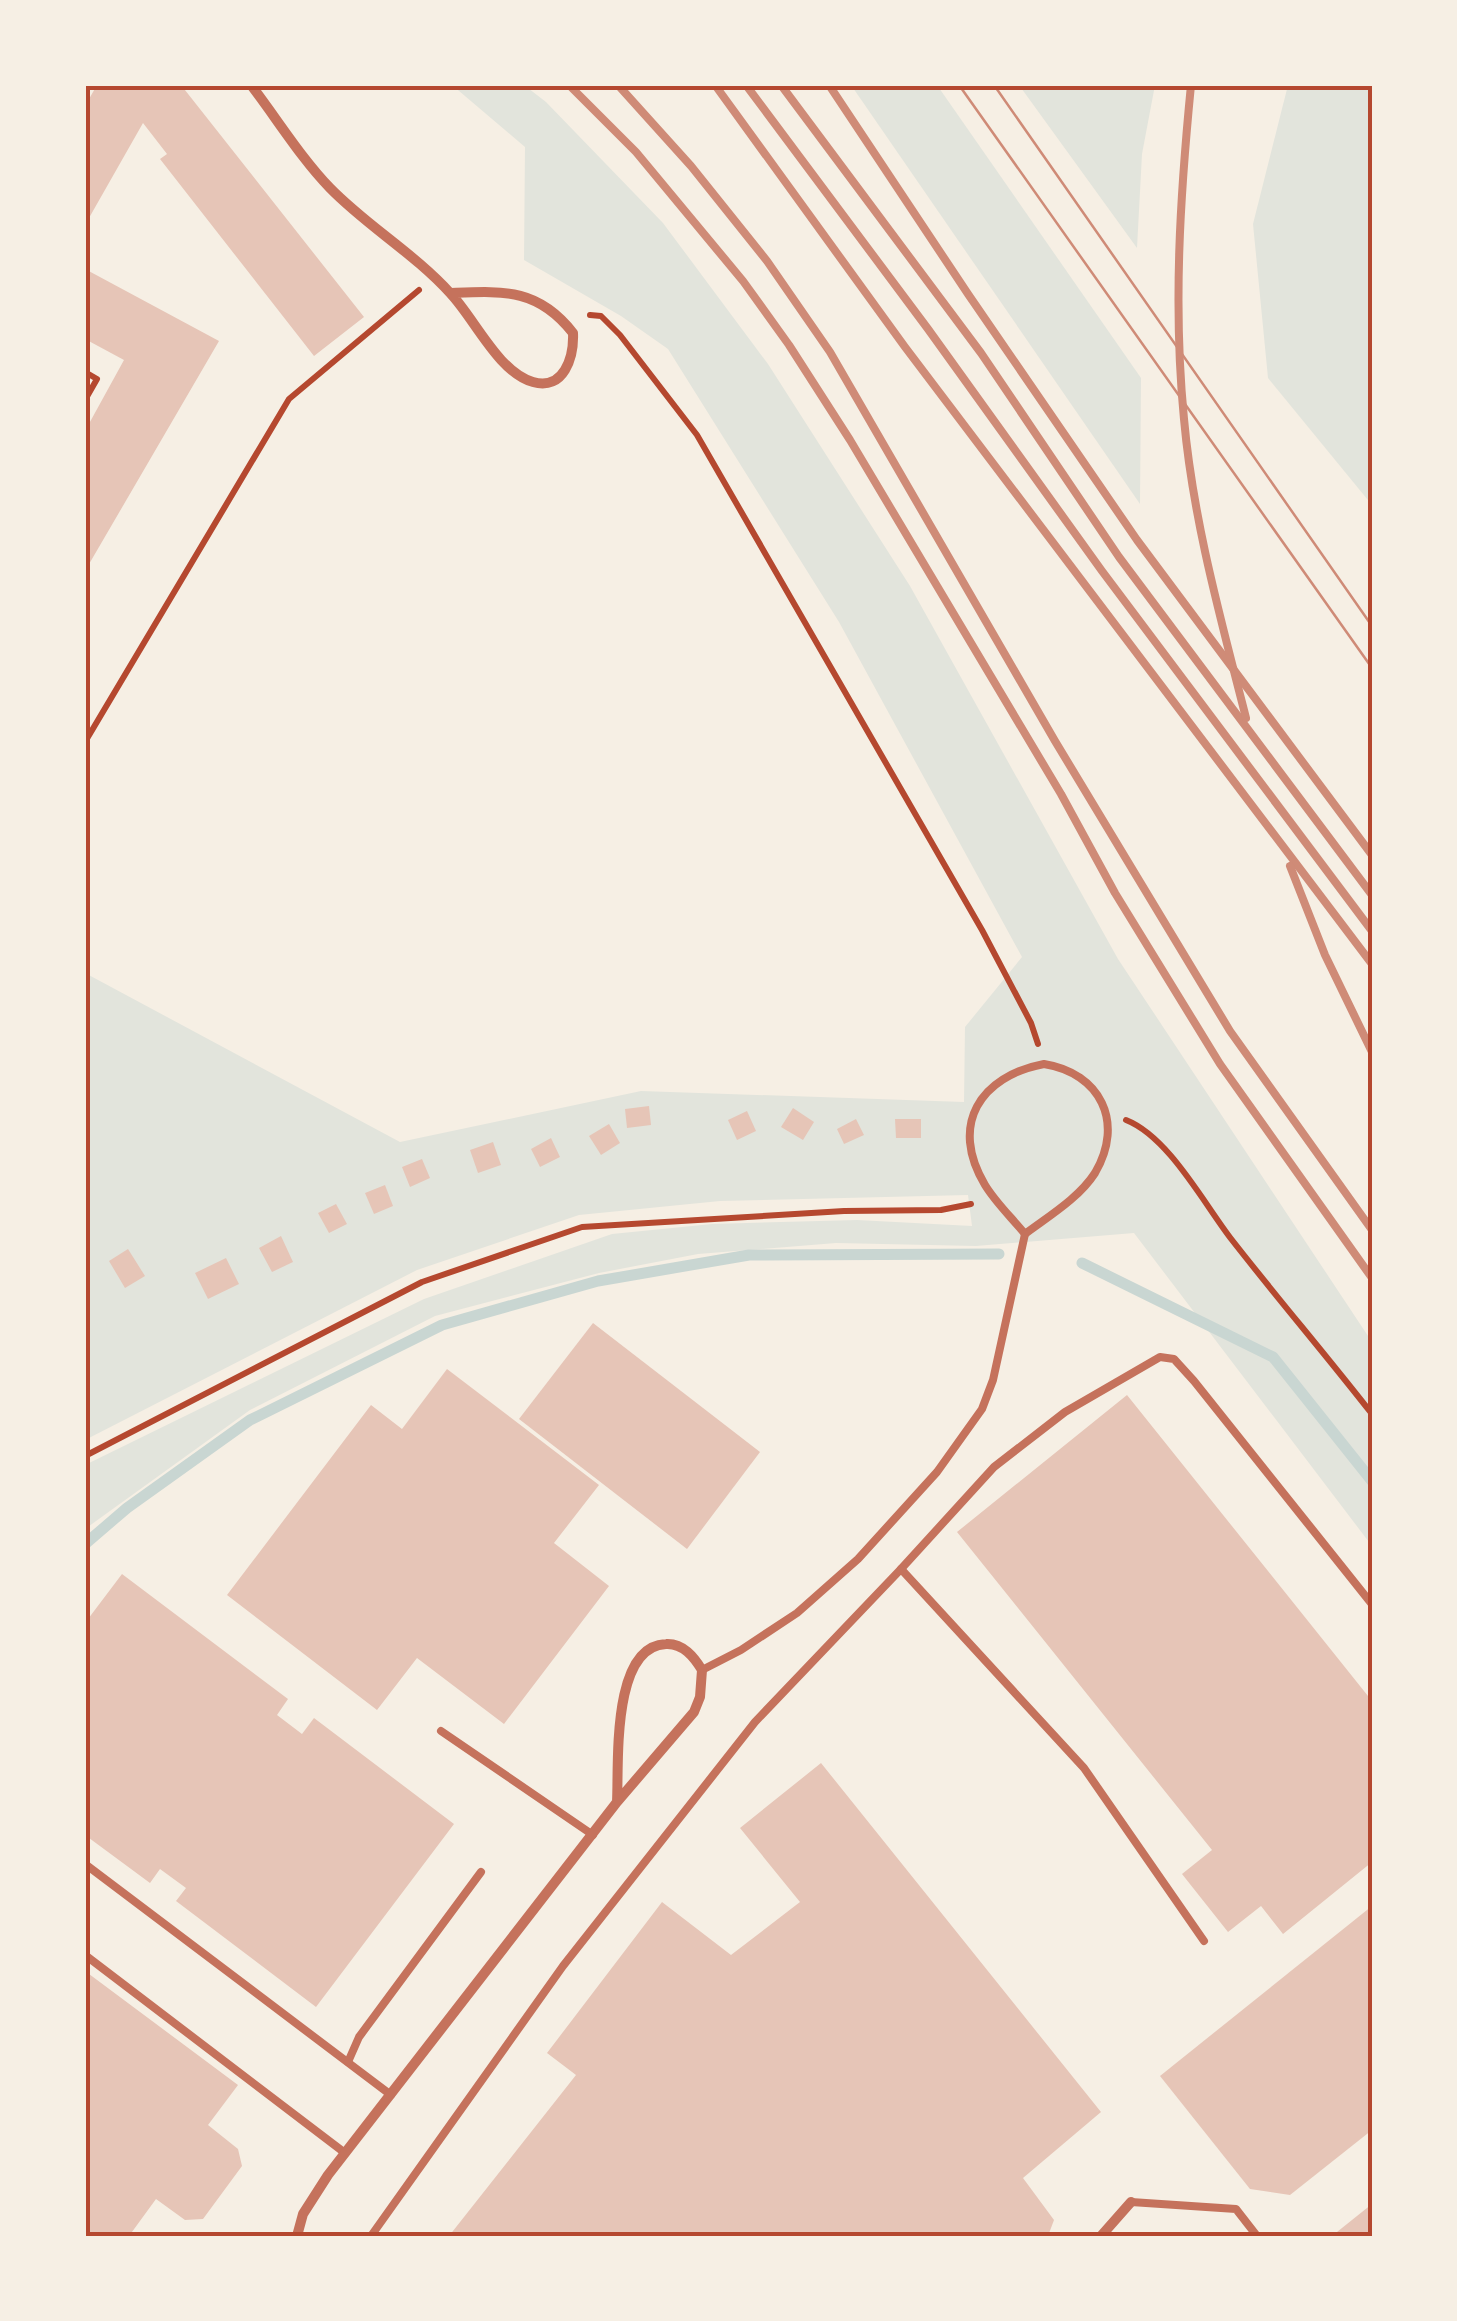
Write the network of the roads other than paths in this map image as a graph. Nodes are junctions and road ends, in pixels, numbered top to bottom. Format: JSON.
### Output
{"nodes":[{"id":1,"x":251,"y":85,"type":"edge"},
{"id":2,"x":451,"y":294,"type":"junction"},
{"id":3,"x":1026,"y":1234,"type":"junction"},
{"id":4,"x":901,"y":1569,"type":"junction"},
{"id":5,"x":1371,"y":1603,"type":"edge"},
{"id":6,"x":702,"y":1670,"type":"junction"},
{"id":7,"x":441,"y":1730,"type":"dead end"},
{"id":8,"x":617,"y":1802,"type":"junction"},
{"id":9,"x":593,"y":1835,"type":"junction"},
{"id":10,"x":85,"y":1864,"type":"edge"},
{"id":11,"x":481,"y":1872,"type":"dead end"},
{"id":12,"x":1204,"y":1940,"type":"dead end"},
{"id":13,"x":85,"y":1955,"type":"edge"},
{"id":14,"x":348,"y":2062,"type":"junction"},
{"id":15,"x":391,"y":2095,"type":"junction"},
{"id":16,"x":345,"y":2153,"type":"junction"},
{"id":17,"x":1131,"y":2202,"type":"joint"},
{"id":18,"x":297,"y":2236,"type":"edge"},
{"id":19,"x":370,"y":2236,"type":"edge"},
{"id":20,"x":1100,"y":2236,"type":"edge"},
{"id":21,"x":1256,"y":2236,"type":"edge"}],
"edges":[{"from":1,"to":2,"type":"street"},
{"from":2,"to":2,"type":"street"},
{"from":3,"to":3,"type":"lane"},
{"from":3,"to":6,"type":"lane"},
{"from":4,"to":5,"type":"lane"},
{"from":4,"to":12,"type":"lane"},
{"from":4,"to":19,"type":"lane"},
{"from":6,"to":8,"type":"street"},
{"from":6,"to":8,"type":"street"},
{"from":7,"to":9,"type":"lane"},
{"from":8,"to":9,"type":"street"},
{"from":9,"to":15,"type":"street"},
{"from":10,"to":14,"type":"lane"},
{"from":11,"to":14,"type":"lane"},
{"from":13,"to":16,"type":"lane"},
{"from":14,"to":15,"type":"lane"},
{"from":15,"to":16,"type":"street"},
{"from":16,"to":18,"type":"street"},
{"from":17,"to":20,"type":"street"},
{"from":17,"to":21,"type":"lane"}]}
